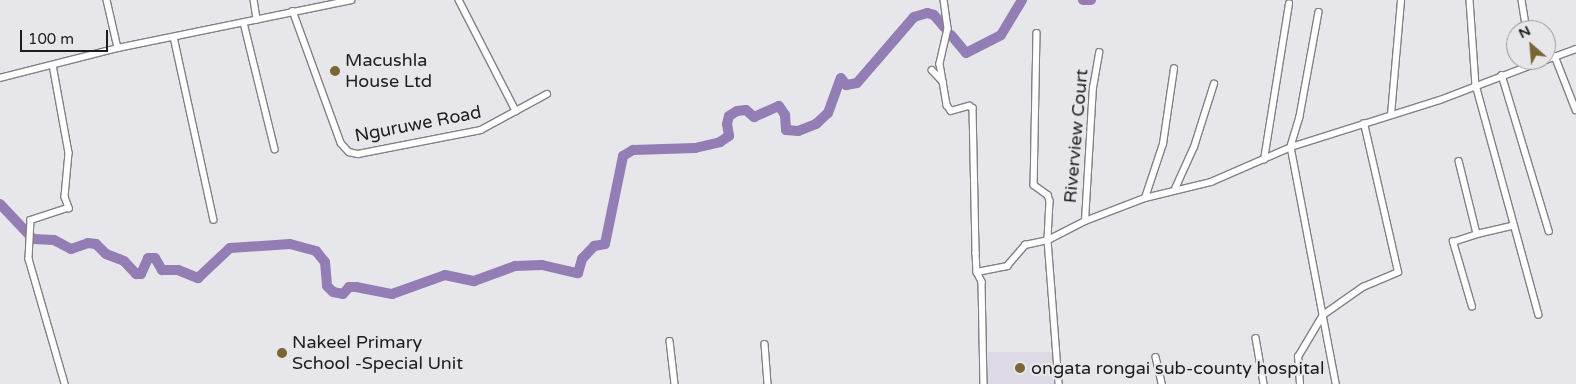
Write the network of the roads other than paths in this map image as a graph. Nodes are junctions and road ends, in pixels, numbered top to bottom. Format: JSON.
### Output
{"nodes":[{"id":1,"x":107,"y":0,"type":"edge"},
{"id":2,"x":254,"y":0,"type":"edge"},
{"id":3,"x":352,"y":0,"type":"edge"},
{"id":4,"x":459,"y":0,"type":"edge"},
{"id":5,"x":944,"y":0,"type":"edge"},
{"id":6,"x":1401,"y":0,"type":"edge"},
{"id":7,"x":1470,"y":0,"type":"edge"},
{"id":8,"x":1522,"y":0,"type":"edge"},
{"id":9,"x":1290,"y":4,"type":"dead end"},
{"id":10,"x":293,"y":11,"type":"junction"},
{"id":11,"x":1319,"y":12,"type":"dead end"},
{"id":12,"x":257,"y":20,"type":"junction"},
{"id":13,"x":1525,"y":20,"type":"edge"},
{"id":14,"x":244,"y":23,"type":"junction"},
{"id":15,"x":1037,"y":33,"type":"dead end"},
{"id":16,"x":174,"y":37,"type":"junction"},
{"id":17,"x":118,"y":48,"type":"junction"},
{"id":18,"x":1576,"y":49,"type":"edge"},
{"id":19,"x":1099,"y":53,"type":"dead end"},
{"id":20,"x":1556,"y":56,"type":"edge"},
{"id":21,"x":1556,"y":59,"type":"edge"},
{"id":22,"x":53,"y":65,"type":"junction"},
{"id":23,"x":1174,"y":69,"type":"dead end"},
{"id":24,"x":932,"y":70,"type":"dead end"},
{"id":25,"x":1514,"y":70,"type":"edge"},
{"id":26,"x":1502,"y":75,"type":"junction"},
{"id":27,"x":0,"y":78,"type":"edge"},
{"id":28,"x":943,"y":82,"type":"junction"},
{"id":29,"x":1214,"y":84,"type":"dead end"},
{"id":30,"x":1476,"y":85,"type":"junction"},
{"id":31,"x":547,"y":94,"type":"dead end"},
{"id":32,"x":1576,"y":110,"type":"edge"},
{"id":33,"x":516,"y":111,"type":"junction"},
{"id":34,"x":1391,"y":115,"type":"junction"},
{"id":35,"x":1364,"y":124,"type":"junction"},
{"id":36,"x":1291,"y":147,"type":"junction"},
{"id":37,"x":275,"y":149,"type":"dead end"},
{"id":38,"x":1264,"y":160,"type":"junction"},
{"id":39,"x":1459,"y":161,"type":"dead end"},
{"id":40,"x":1175,"y":189,"type":"junction"},
{"id":41,"x":1145,"y":198,"type":"junction"},
{"id":42,"x":214,"y":220,"type":"dead end"},
{"id":43,"x":1085,"y":221,"type":"junction"},
{"id":44,"x":1512,"y":226,"type":"junction"},
{"id":45,"x":1549,"y":231,"type":"dead end"},
{"id":46,"x":1477,"y":234,"type":"junction"},
{"id":47,"x":1048,"y":240,"type":"junction"},
{"id":48,"x":977,"y":272,"type":"junction"},
{"id":49,"x":1472,"y":307,"type":"dead end"},
{"id":50,"x":1323,"y":315,"type":"junction"},
{"id":51,"x":1539,"y":315,"type":"dead end"},
{"id":52,"x":1256,"y":338,"type":"dead end"},
{"id":53,"x":670,"y":341,"type":"dead end"},
{"id":54,"x":765,"y":344,"type":"dead end"},
{"id":55,"x":1156,"y":356,"type":"dead end"},
{"id":56,"x":65,"y":384,"type":"edge"},
{"id":57,"x":675,"y":384,"type":"edge"},
{"id":58,"x":768,"y":384,"type":"edge"},
{"id":59,"x":984,"y":384,"type":"edge"},
{"id":60,"x":1059,"y":384,"type":"edge"},
{"id":61,"x":1162,"y":384,"type":"edge"},
{"id":62,"x":1264,"y":384,"type":"edge"},
{"id":63,"x":1300,"y":384,"type":"edge"},
{"id":64,"x":1336,"y":384,"type":"edge"}],
"edges":[{"from":1,"to":17,"type":"street"},
{"from":2,"to":12,"type":"street"},
{"from":3,"to":10,"type":"street"},
{"from":4,"to":33,"type":"street"},
{"from":5,"to":28,"type":"street"},
{"from":6,"to":34,"type":"street"},
{"from":7,"to":30,"type":"street"},
{"from":8,"to":13,"type":"street"},
{"from":9,"to":38,"type":"street"},
{"from":10,"to":12,"type":"street"},
{"from":10,"to":33,"type":"street","name":"Nguruwe Road"},
{"from":11,"to":36,"type":"street"},
{"from":12,"to":14,"type":"street"},
{"from":14,"to":16,"type":"street"},
{"from":14,"to":37,"type":"street"},
{"from":15,"to":47,"type":"street"},
{"from":16,"to":17,"type":"street"},
{"from":16,"to":42,"type":"street"},
{"from":17,"to":22,"type":"street"},
{"from":18,"to":20,"type":"street"},
{"from":19,"to":43,"type":"street","name":"Riverview Court"},
{"from":21,"to":32,"type":"street"},
{"from":22,"to":27,"type":"street"},
{"from":22,"to":56,"type":"street"},
{"from":23,"to":41,"type":"street"},
{"from":24,"to":28,"type":"street"},
{"from":25,"to":26,"type":"street"},
{"from":26,"to":30,"type":"street"},
{"from":26,"to":45,"type":"street"},
{"from":28,"to":48,"type":"street"},
{"from":29,"to":40,"type":"street"},
{"from":30,"to":34,"type":"street"},
{"from":30,"to":44,"type":"street"},
{"from":31,"to":33,"type":"street","name":"Nguruwe Road"},
{"from":34,"to":35,"type":"street"},
{"from":35,"to":36,"type":"street"},
{"from":35,"to":50,"type":"street"},
{"from":36,"to":38,"type":"street"},
{"from":36,"to":50,"type":"street"},
{"from":38,"to":40,"type":"street"},
{"from":39,"to":46,"type":"street"},
{"from":40,"to":41,"type":"street"},
{"from":41,"to":43,"type":"street"},
{"from":43,"to":47,"type":"street"},
{"from":44,"to":46,"type":"street"},
{"from":44,"to":51,"type":"street"},
{"from":46,"to":49,"type":"street"},
{"from":47,"to":48,"type":"street"},
{"from":47,"to":60,"type":"street"},
{"from":48,"to":59,"type":"street"},
{"from":50,"to":63,"type":"street"},
{"from":50,"to":64,"type":"street"},
{"from":52,"to":62,"type":"street"},
{"from":53,"to":57,"type":"street"},
{"from":54,"to":58,"type":"street"},
{"from":55,"to":61,"type":"street"}]}
